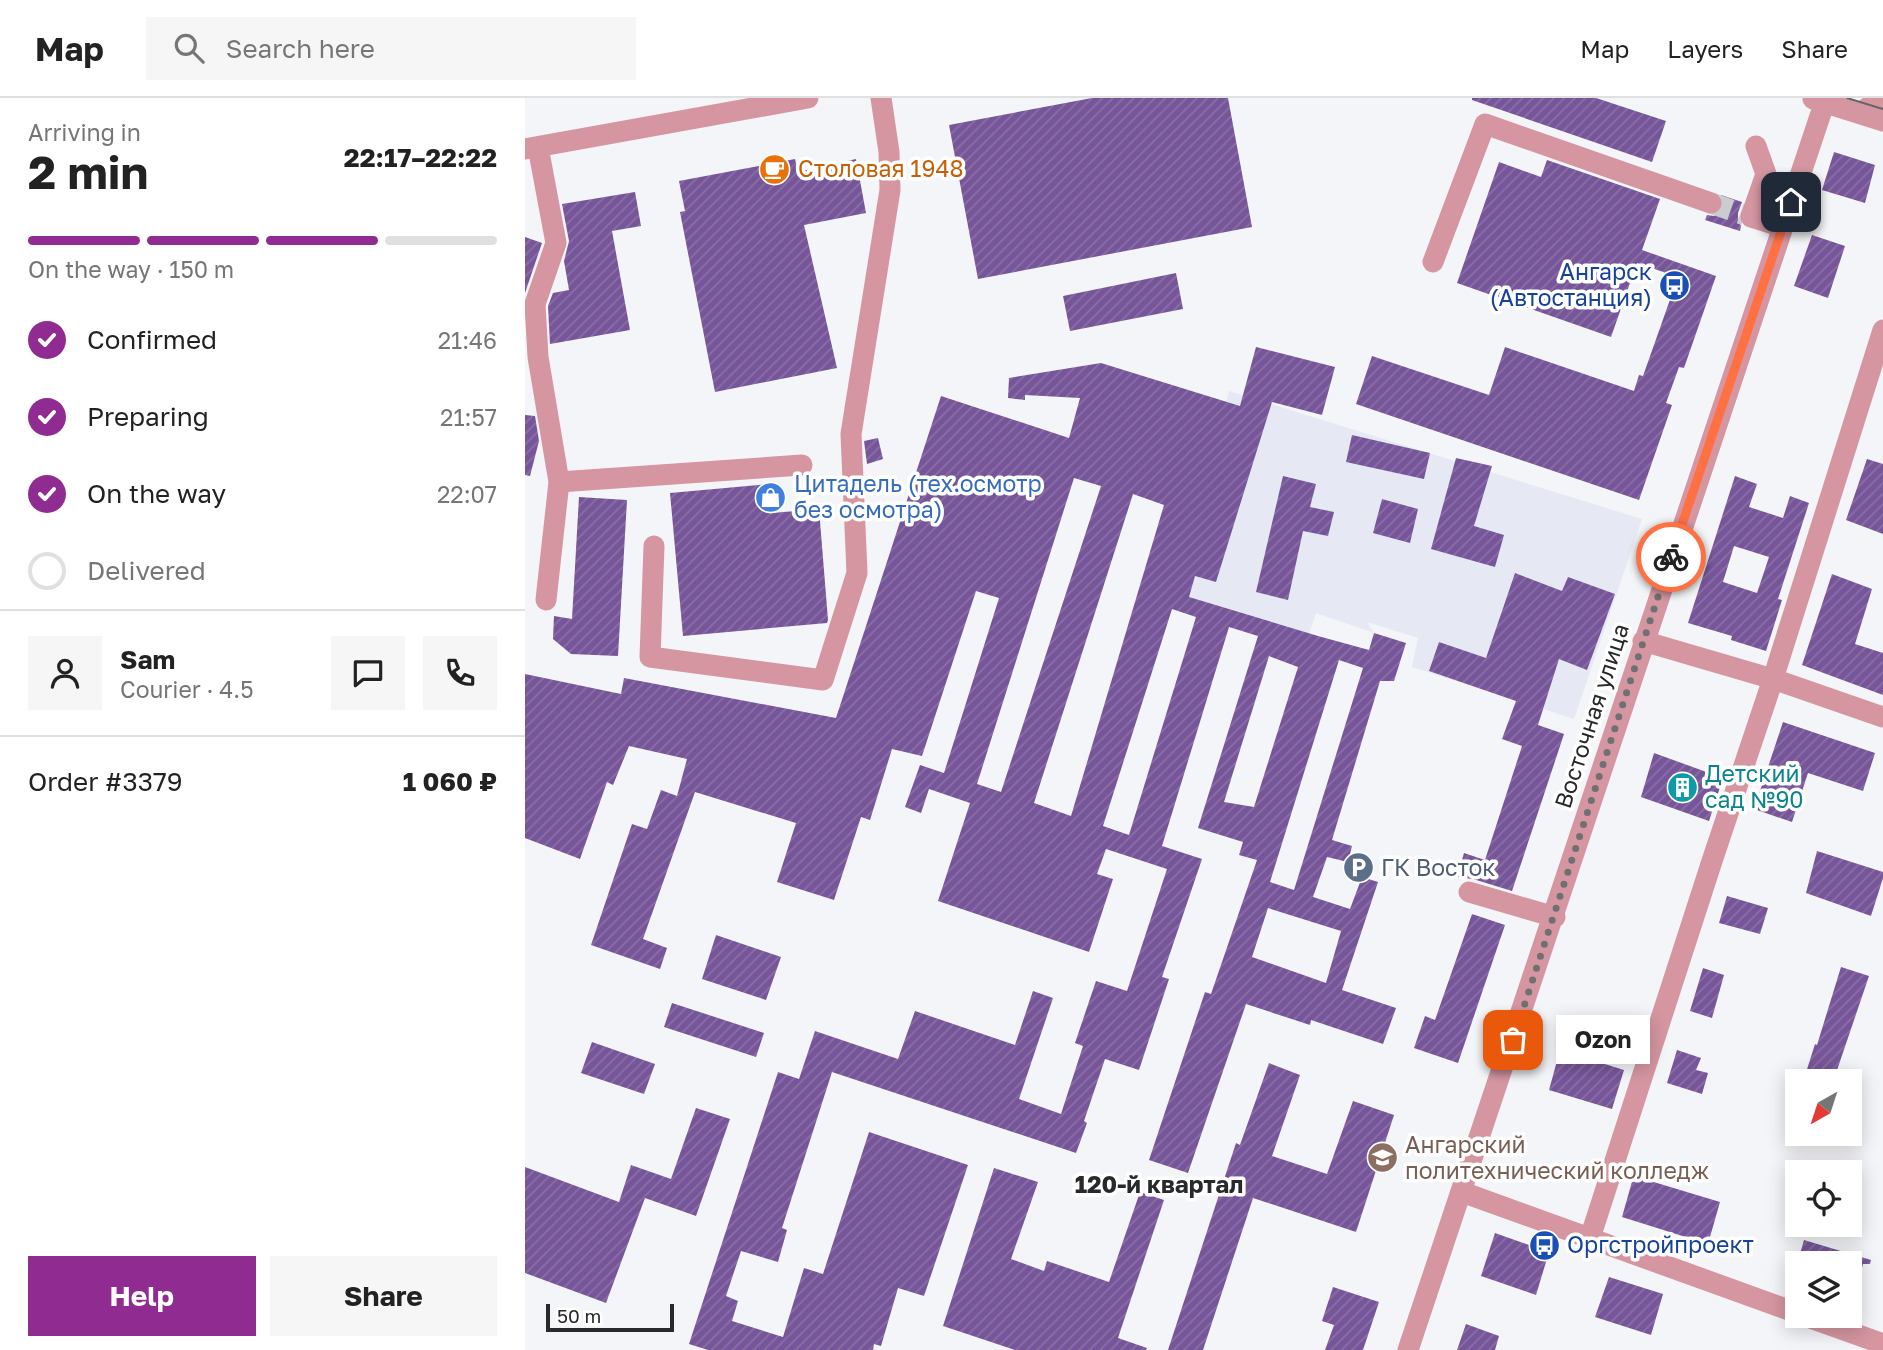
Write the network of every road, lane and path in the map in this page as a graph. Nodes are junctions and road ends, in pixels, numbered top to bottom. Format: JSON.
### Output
{"nodes":[{"id":1,"x":809,"y":98,"type":"edge"},
{"id":2,"x":881,"y":98,"type":"edge"},
{"id":3,"x":1821,"y":99,"type":"edge"},
{"id":4,"x":1877,"y":105,"type":"edge"},
{"id":5,"x":1756,"y":146,"type":"dead end"},
{"id":6,"x":532,"y":148,"type":"edge"},
{"id":7,"x":1711,"y":203,"type":"tunnel mouth"},
{"id":8,"x":1783,"y":227,"type":"junction"},
{"id":9,"x":1433,"y":262,"type":"dead end"},
{"id":10,"x":1883,"y":330,"type":"edge"},
{"id":11,"x":802,"y":465,"type":"dead end"},
{"id":12,"x":559,"y":482,"type":"junction"},
{"id":13,"x":654,"y":545,"type":"dead end"},
{"id":14,"x":546,"y":600,"type":"dead end"},
{"id":15,"x":1643,"y":641,"type":"junction"},
{"id":16,"x":1773,"y":679,"type":"junction"},
{"id":17,"x":1883,"y":717,"type":"edge"},
{"id":18,"x":1469,"y":892,"type":"dead end"},
{"id":19,"x":1555,"y":916,"type":"junction"},
{"id":20,"x":1462,"y":1192,"type":"junction"},
{"id":21,"x":1590,"y":1238,"type":"junction"},
{"id":22,"x":1785,"y":1309,"type":"edge"},
{"id":23,"x":1838,"y":1328,"type":"edge"},
{"id":24,"x":1883,"y":1344,"type":"edge"},
{"id":25,"x":1408,"y":1350,"type":"edge"}],
"edges":[{"from":1,"to":6,"type":"street"},
{"from":2,"to":13,"type":"street"},
{"from":3,"to":4,"type":"street"},
{"from":3,"to":8,"type":"street","name":"Восточная улица"},
{"from":5,"to":8,"type":"street"},
{"from":6,"to":12,"type":"street"},
{"from":7,"to":9,"type":"street"},
{"from":8,"to":15,"type":"street","name":"Восточная улица"},
{"from":10,"to":16,"type":"street"},
{"from":11,"to":12,"type":"street"},
{"from":12,"to":14,"type":"street"},
{"from":15,"to":16,"type":"street"},
{"from":15,"to":19,"type":"street","name":"Восточная улица"},
{"from":16,"to":17,"type":"street"},
{"from":16,"to":21,"type":"street"},
{"from":18,"to":19,"type":"street"},
{"from":19,"to":20,"type":"street","name":"Восточная улица"},
{"from":20,"to":21,"type":"street"},
{"from":20,"to":25,"type":"street","name":"Восточная улица"},
{"from":21,"to":22,"type":"street"},
{"from":23,"to":24,"type":"street"}]}
